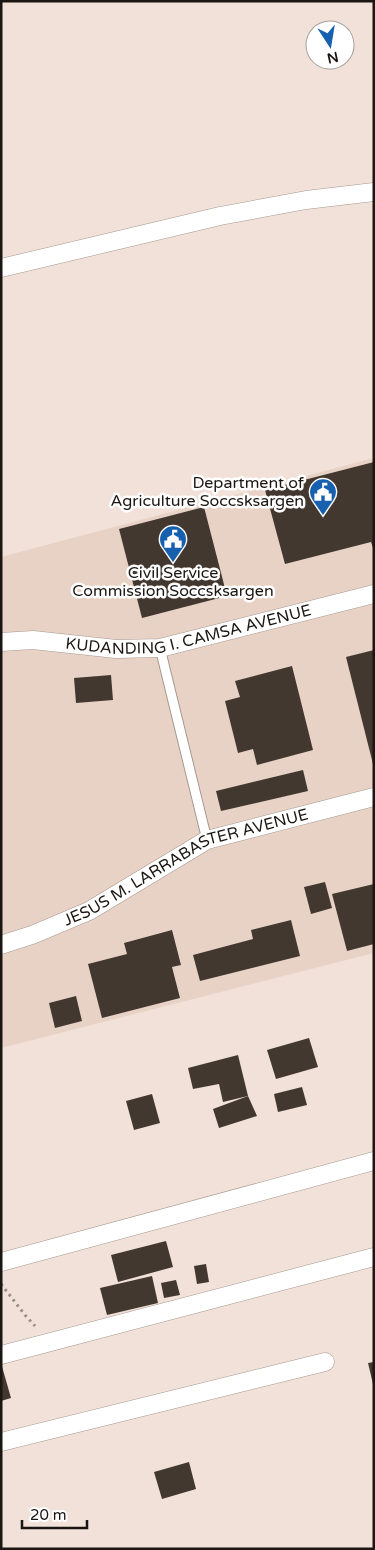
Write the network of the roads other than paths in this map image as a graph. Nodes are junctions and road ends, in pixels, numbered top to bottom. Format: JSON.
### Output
{"nodes":[{"id":1,"x":374,"y":192,"type":"edge"},
{"id":2,"x":1,"y":268,"type":"edge"},
{"id":3,"x":374,"y":594,"type":"edge"},
{"id":4,"x":1,"y":642,"type":"edge"},
{"id":5,"x":160,"y":648,"type":"junction"},
{"id":6,"x":374,"y":797,"type":"edge"},
{"id":7,"x":207,"y":840,"type":"junction"},
{"id":8,"x":1,"y":944,"type":"edge"},
{"id":9,"x":374,"y":1161,"type":"edge"},
{"id":10,"x":374,"y":1256,"type":"edge"},
{"id":11,"x":1,"y":1262,"type":"edge"},
{"id":12,"x":1,"y":1355,"type":"edge"},
{"id":13,"x":325,"y":1362,"type":"dead end"},
{"id":14,"x":1,"y":1442,"type":"edge"}],
"edges":[{"from":1,"to":2,"type":"street"},
{"from":3,"to":5,"type":"street","name":"KUDANDING I. CAMSA AVENUE"},
{"from":4,"to":5,"type":"street","name":"KUDANDING I. CAMSA AVENUE"},
{"from":5,"to":7,"type":"lane"},
{"from":6,"to":7,"type":"street","name":"JESUS M. LARRABASTER AVENUE"},
{"from":7,"to":8,"type":"street","name":"JESUS M. LARRABASTER AVENUE"},
{"from":9,"to":11,"type":"street"},
{"from":10,"to":12,"type":"street"},
{"from":13,"to":14,"type":"street"}]}
